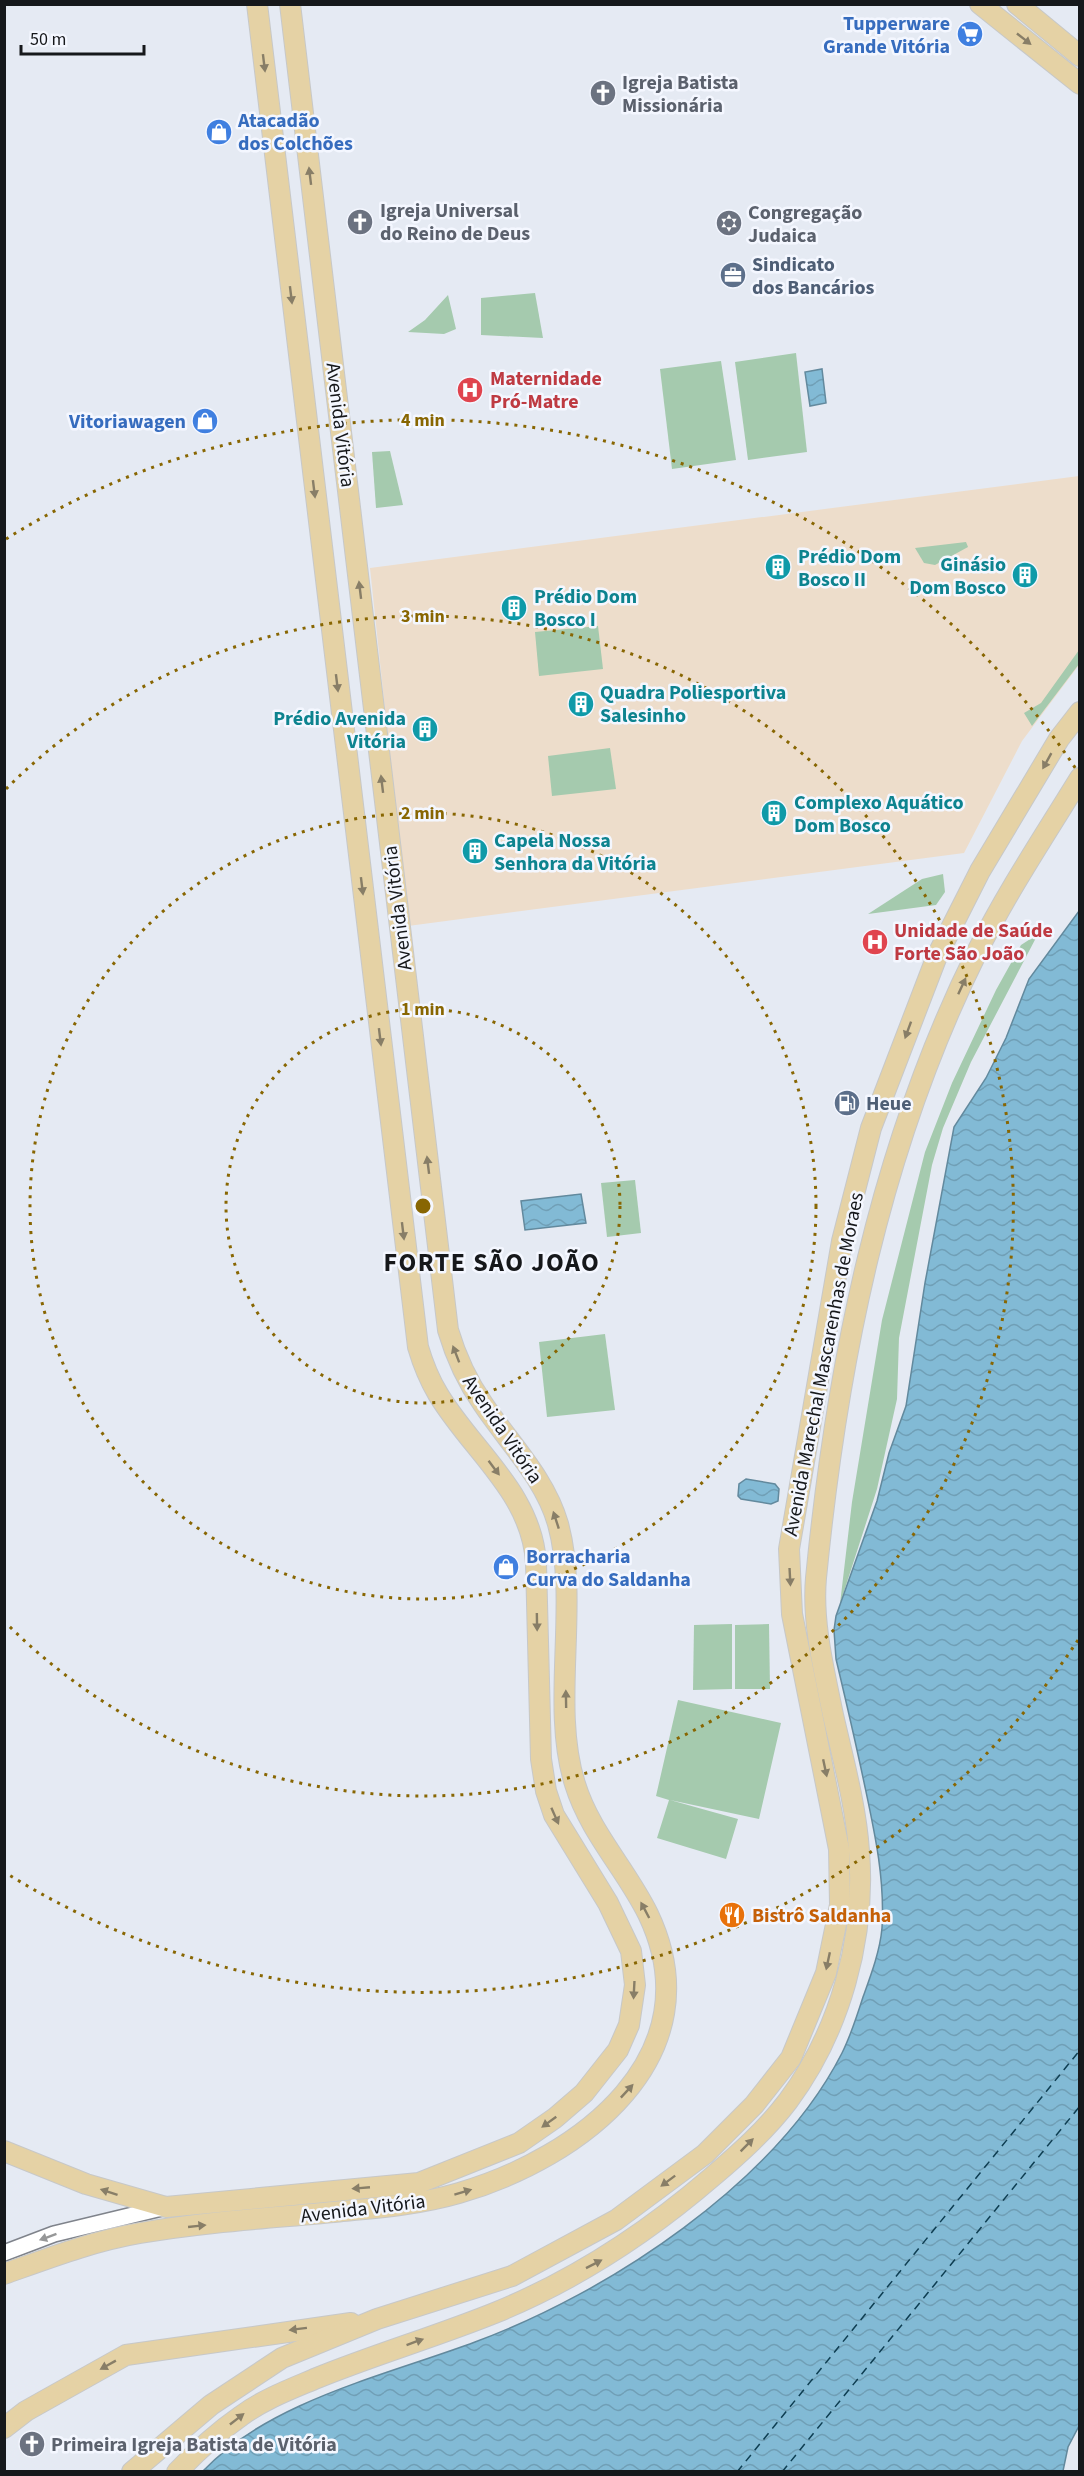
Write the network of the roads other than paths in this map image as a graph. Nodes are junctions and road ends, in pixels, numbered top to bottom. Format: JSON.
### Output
{"nodes":[{"id":1,"x":257,"y":4,"type":"edge"},
{"id":2,"x":290,"y":4,"type":"edge"},
{"id":3,"x":980,"y":4,"type":"edge"},
{"id":4,"x":1017,"y":4,"type":"edge"},
{"id":5,"x":1080,"y":56,"type":"edge"},
{"id":6,"x":1080,"y":84,"type":"edge"},
{"id":7,"x":353,"y":528,"type":"junction"},
{"id":8,"x":322,"y":552,"type":"junction"},
{"id":9,"x":1080,"y":712,"type":"edge"},
{"id":10,"x":1080,"y":778,"type":"edge"},
{"id":11,"x":4,"y":2151,"type":"edge"},
{"id":12,"x":166,"y":2207,"type":"junction"},
{"id":13,"x":4,"y":2253,"type":"edge"},
{"id":14,"x":4,"y":2274,"type":"edge"},
{"id":15,"x":377,"y":2319,"type":"junction"},
{"id":16,"x":4,"y":2427,"type":"edge"},
{"id":17,"x":132,"y":2472,"type":"edge"},
{"id":18,"x":177,"y":2472,"type":"edge"}],
"edges":[{"from":1,"to":8,"type":"main road","name":"Avenida Vitória","one_way":true},
{"from":7,"to":2,"type":"main road","name":"Avenida Vitória","one_way":true},
{"from":3,"to":6,"type":"main road","one_way":true},
{"from":4,"to":5,"type":"main road"},
{"from":7,"to":8,"type":"main road"},
{"from":14,"to":7,"type":"main road","name":"Avenida Vitória","one_way":true},
{"from":8,"to":12,"type":"main road","name":"Avenida Vitória","one_way":true},
{"from":9,"to":15,"type":"main road","name":"Avenida Marechal Mascarenhas de Moraes","one_way":true},
{"from":18,"to":10,"type":"main road","name":"Avenida Marechal Mascarenhas de Moraes","one_way":true},
{"from":12,"to":11,"type":"main road","one_way":true},
{"from":12,"to":13,"type":"street","one_way":true},
{"from":15,"to":16,"type":"main road","one_way":true},
{"from":15,"to":17,"type":"main road","name":"Avenida Marechal Mascarenhas de Moraes"}]}
